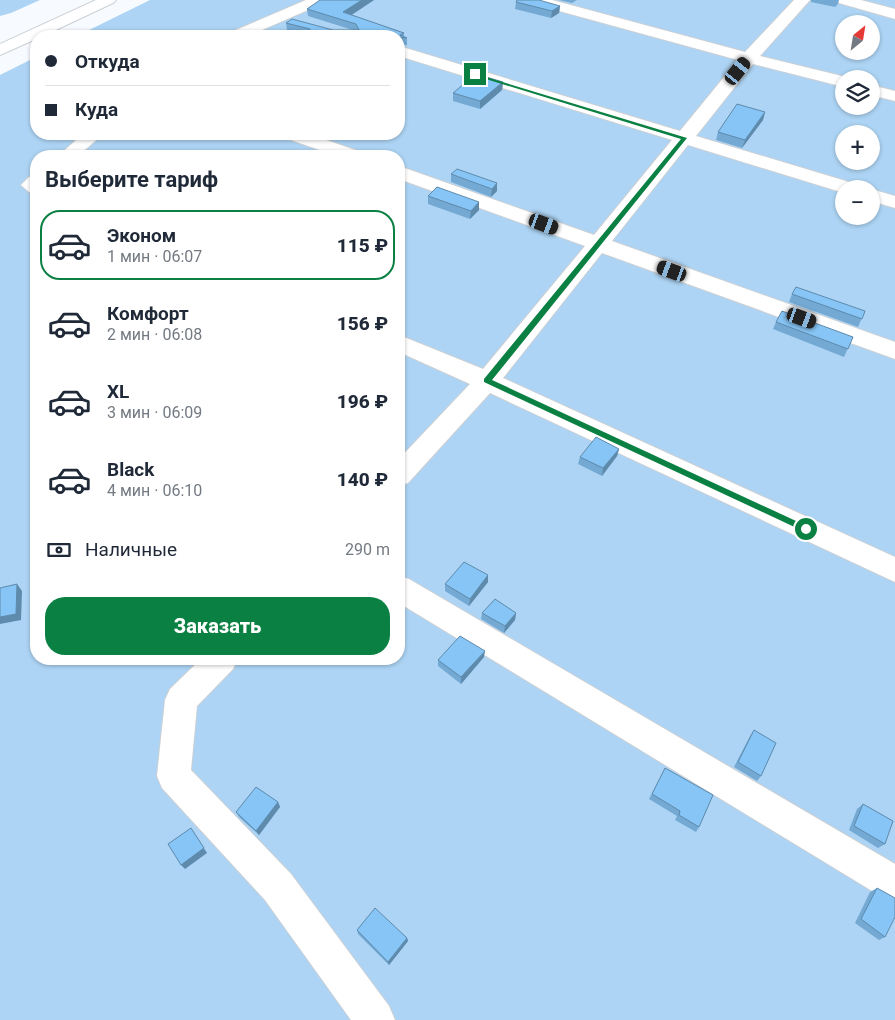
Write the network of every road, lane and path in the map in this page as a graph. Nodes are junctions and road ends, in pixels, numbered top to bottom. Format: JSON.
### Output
{"nodes":[{"id":1,"x":108,"y":0,"type":"edge"},
{"id":2,"x":319,"y":0,"type":"edge"},
{"id":3,"x":535,"y":0,"type":"edge"},
{"id":4,"x":802,"y":0,"type":"edge"},
{"id":5,"x":844,"y":0,"type":"edge"},
{"id":6,"x":895,"y":14,"type":"edge"},
{"id":7,"x":282,"y":16,"type":"junction"},
{"id":8,"x":308,"y":24,"type":"edge"},
{"id":9,"x":43,"y":30,"type":"edge"},
{"id":10,"x":249,"y":30,"type":"edge"},
{"id":11,"x":30,"y":36,"type":"edge"},
{"id":12,"x":0,"y":50,"type":"edge"},
{"id":13,"x":405,"y":53,"type":"edge"},
{"id":14,"x":749,"y":58,"type":"junction"},
{"id":15,"x":835,"y":80,"type":"edge"},
{"id":16,"x":880,"y":92,"type":"edge"},
{"id":17,"x":895,"y":96,"type":"edge"},
{"id":18,"x":684,"y":138,"type":"junction"},
{"id":19,"x":87,"y":140,"type":"edge"},
{"id":20,"x":309,"y":140,"type":"edge"},
{"id":21,"x":74,"y":150,"type":"edge"},
{"id":22,"x":337,"y":150,"type":"edge"},
{"id":23,"x":405,"y":174,"type":"edge"},
{"id":24,"x":835,"y":184,"type":"edge"},
{"id":25,"x":880,"y":198,"type":"edge"},
{"id":26,"x":895,"y":202,"type":"edge"},
{"id":27,"x":598,"y":244,"type":"junction"},
{"id":28,"x":405,"y":346,"type":"edge"},
{"id":29,"x":895,"y":351,"type":"edge"},
{"id":30,"x":487,"y":381,"type":"junction"},
{"id":31,"x":405,"y":470,"type":"edge"},
{"id":32,"x":895,"y":570,"type":"edge"},
{"id":33,"x":405,"y":592,"type":"edge"},
{"id":34,"x":216,"y":665,"type":"edge"},
{"id":35,"x":895,"y":884,"type":"edge"},
{"id":36,"x":375,"y":1020,"type":"edge"}],
"edges":[{"from":1,"to":9,"type":"main road"},
{"from":2,"to":7,"type":"main road"},
{"from":3,"to":14,"type":"main road"},
{"from":4,"to":14,"type":"main road"},
{"from":5,"to":6,"type":"main road"},
{"from":7,"to":8,"type":"main road"},
{"from":7,"to":10,"type":"main road"},
{"from":11,"to":12,"type":"main road"},
{"from":13,"to":18,"type":"main road"},
{"from":14,"to":15,"type":"main road"},
{"from":14,"to":18,"type":"main road"},
{"from":16,"to":17,"type":"main road"},
{"from":18,"to":24,"type":"main road"},
{"from":18,"to":27,"type":"main road"},
{"from":19,"to":21,"type":"main road"},
{"from":20,"to":22,"type":"main road"},
{"from":23,"to":27,"type":"main road"},
{"from":25,"to":26,"type":"main road"},
{"from":27,"to":29,"type":"main road"},
{"from":27,"to":30,"type":"main road"},
{"from":28,"to":30,"type":"main road"},
{"from":30,"to":31,"type":"main road"},
{"from":30,"to":32,"type":"main road"},
{"from":33,"to":35,"type":"main road"},
{"from":34,"to":36,"type":"main road"}]}
